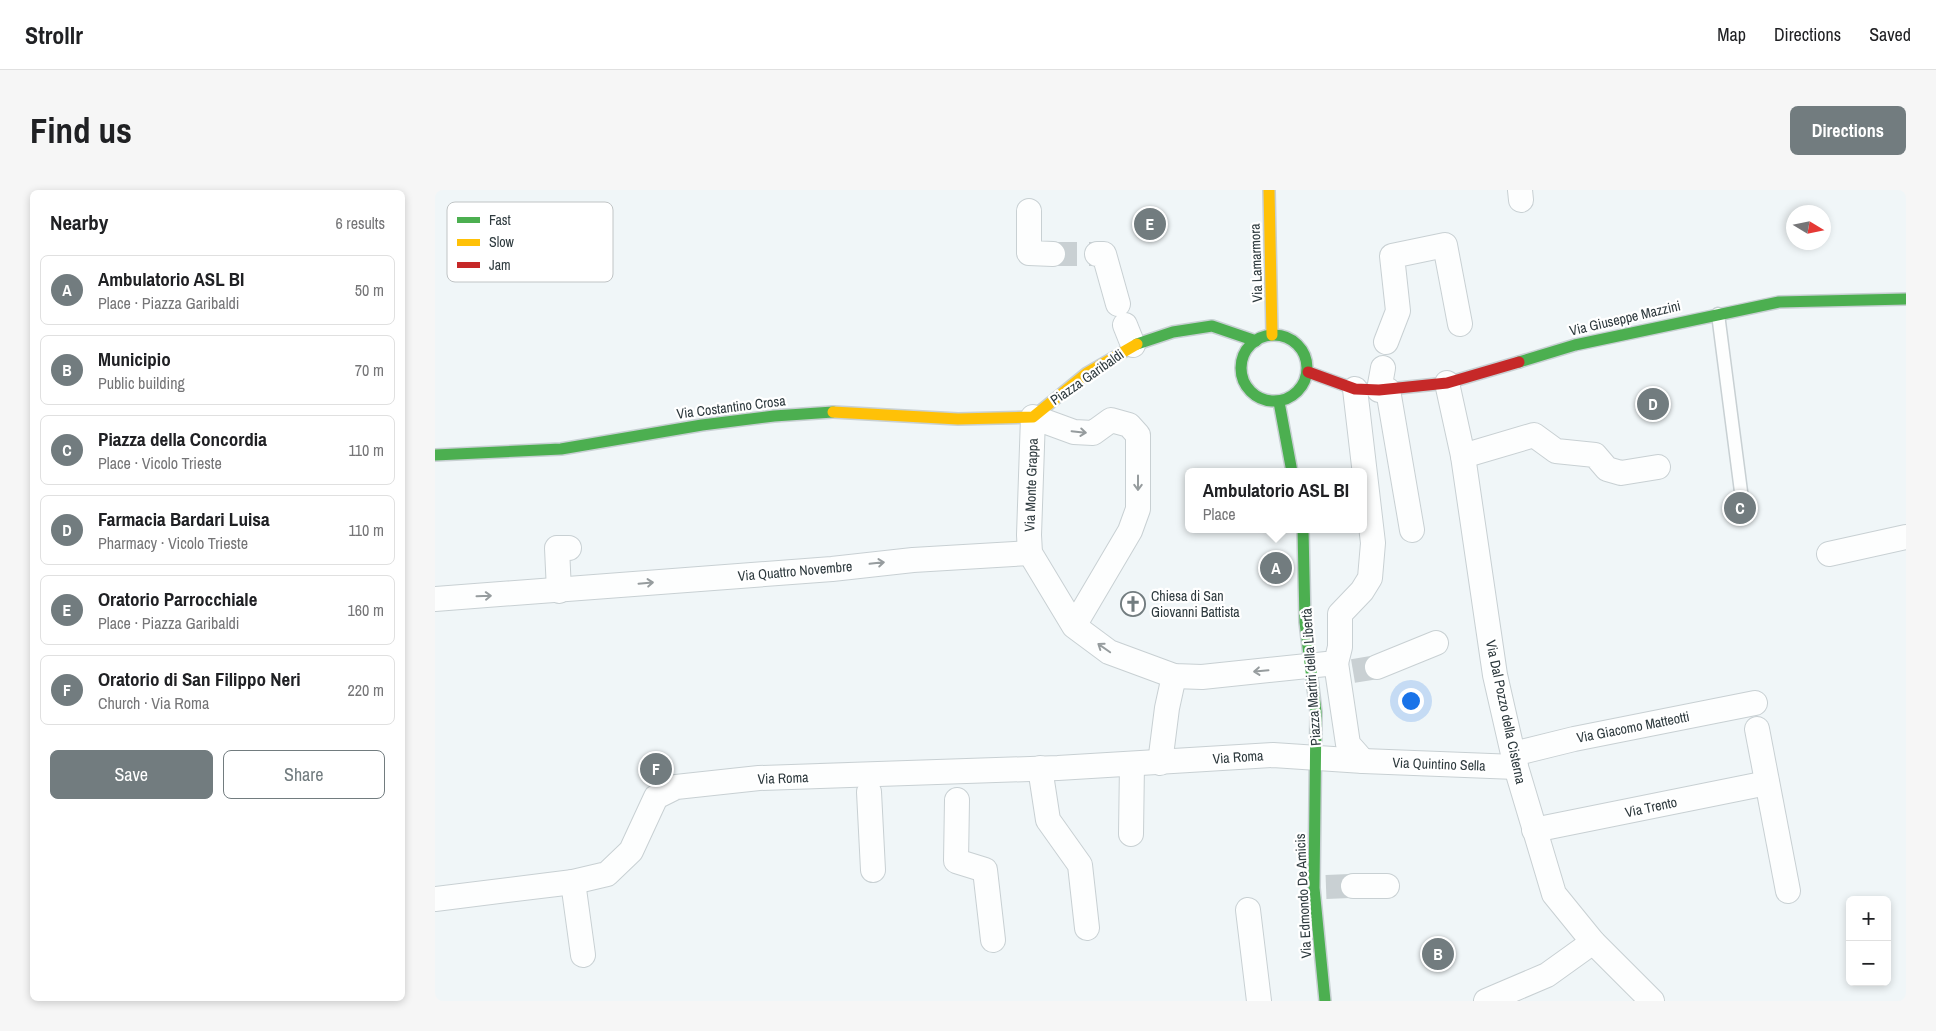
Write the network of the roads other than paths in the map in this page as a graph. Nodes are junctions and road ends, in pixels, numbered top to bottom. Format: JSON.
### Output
{"nodes":[{"id":1,"x":1269,"y":190,"type":"edge"},
{"id":2,"x":1029,"y":211,"type":"dead end"},
{"id":3,"x":1053,"y":254,"type":"tunnel mouth"},
{"id":4,"x":1097,"y":254,"type":"dead end"},
{"id":5,"x":1906,"y":299,"type":"edge"},
{"id":6,"x":1718,"y":314,"type":"junction"},
{"id":7,"x":1460,"y":324,"type":"dead end"},
{"id":8,"x":1125,"y":325,"type":"junction"},
{"id":9,"x":1272,"y":335,"type":"junction"},
{"id":10,"x":1256,"y":341,"type":"junction"},
{"id":11,"x":1386,"y":342,"type":"dead end"},
{"id":12,"x":1308,"y":372,"type":"junction"},
{"id":13,"x":1383,"y":383,"type":"junction"},
{"id":14,"x":1447,"y":383,"type":"junction"},
{"id":15,"x":1355,"y":389,"type":"junction"},
{"id":16,"x":1279,"y":402,"type":"junction"},
{"id":17,"x":1033,"y":417,"type":"junction"},
{"id":18,"x":435,"y":455,"type":"edge"},
{"id":19,"x":1463,"y":456,"type":"junction"},
{"id":20,"x":1658,"y":467,"type":"dead end"},
{"id":21,"x":1291,"y":468,"type":"edge"},
{"id":22,"x":1364,"y":468,"type":"edge"},
{"id":23,"x":1367,"y":492,"type":"edge"},
{"id":24,"x":1743,"y":507,"type":"dead end"},
{"id":25,"x":1412,"y":530,"type":"dead end"},
{"id":26,"x":1303,"y":533,"type":"edge"},
{"id":27,"x":1906,"y":537,"type":"edge"},
{"id":28,"x":569,"y":548,"type":"dead end"},
{"id":29,"x":1030,"y":553,"type":"junction"},
{"id":30,"x":1829,"y":554,"type":"dead end"},
{"id":31,"x":559,"y":591,"type":"junction"},
{"id":32,"x":435,"y":599,"type":"edge"},
{"id":33,"x":1074,"y":626,"type":"junction"},
{"id":34,"x":1436,"y":642,"type":"dead end"},
{"id":35,"x":1309,"y":666,"type":"junction"},
{"id":36,"x":1345,"y":667,"type":"junction"},
{"id":37,"x":1377,"y":667,"type":"tunnel mouth"},
{"id":38,"x":1174,"y":676,"type":"junction"},
{"id":39,"x":1755,"y":703,"type":"dead end"},
{"id":40,"x":1757,"y":729,"type":"dead end"},
{"id":41,"x":1317,"y":759,"type":"junction"},
{"id":42,"x":1514,"y":760,"type":"junction"},
{"id":43,"x":1363,"y":762,"type":"junction"},
{"id":44,"x":1160,"y":763,"type":"junction"},
{"id":45,"x":1132,"y":764,"type":"junction"},
{"id":46,"x":1040,"y":768,"type":"junction"},
{"id":47,"x":869,"y":782,"type":"junction"},
{"id":48,"x":957,"y":782,"type":"junction"},
{"id":49,"x":1767,"y":783,"type":"junction"},
{"id":50,"x":1534,"y":830,"type":"junction"},
{"id":51,"x":1131,"y":834,"type":"dead end"},
{"id":52,"x":873,"y":870,"type":"dead end"},
{"id":53,"x":573,"y":882,"type":"junction"},
{"id":54,"x":1353,"y":886,"type":"tunnel mouth"},
{"id":55,"x":1387,"y":886,"type":"dead end"},
{"id":56,"x":1788,"y":890,"type":"dead end"},
{"id":57,"x":435,"y":899,"type":"edge"},
{"id":58,"x":1248,"y":910,"type":"dead end"},
{"id":59,"x":1087,"y":928,"type":"dead end"},
{"id":60,"x":993,"y":940,"type":"dead end"},
{"id":61,"x":1593,"y":942,"type":"junction"},
{"id":62,"x":583,"y":956,"type":"dead end"},
{"id":63,"x":1259,"y":1001,"type":"edge"},
{"id":64,"x":1325,"y":1001,"type":"edge"},
{"id":65,"x":1486,"y":1001,"type":"edge"},
{"id":66,"x":1652,"y":1001,"type":"edge"}],
"edges":[{"from":1,"to":9,"type":"street","name":"Via Lamarmora"},
{"from":2,"to":3,"type":"street"},
{"from":4,"to":8,"type":"street"},
{"from":5,"to":6,"type":"street","name":"Via Giuseppe Mazzini"},
{"from":6,"to":14,"type":"street","name":"Via Giuseppe Mazzini"},
{"from":6,"to":24,"type":"lane"},
{"from":7,"to":11,"type":"street"},
{"from":8,"to":10,"type":"street","name":"Piazza Garibaldi"},
{"from":8,"to":17,"type":"street","name":"Piazza Garibaldi"},
{"from":9,"to":10,"type":"street"},
{"from":9,"to":12,"type":"street"},
{"from":10,"to":16,"type":"street"},
{"from":12,"to":15,"type":"street"},
{"from":12,"to":16,"type":"street"},
{"from":13,"to":14,"type":"street","name":"Via Giuseppe Mazzini"},
{"from":13,"to":15,"type":"street","name":"Via Giuseppe Mazzini"},
{"from":13,"to":25,"type":"street"},
{"from":14,"to":19,"type":"street","name":"Via Dal Pozzo della Cisterna"},
{"from":15,"to":22,"type":"street","name":"Piazza Martiri della Libertà"},
{"from":16,"to":21,"type":"street"},
{"from":17,"to":18,"type":"street","name":"Via Costantino Crosa"},
{"from":17,"to":29,"type":"street","name":"Via Monte Grappa"},
{"from":17,"to":33,"type":"street","name":"Piazza Garibaldi","one_way":true},
{"from":19,"to":20,"type":"street"},
{"from":19,"to":42,"type":"street","name":"Via Dal Pozzo della Cisterna"},
{"from":23,"to":36,"type":"street","name":"Piazza Martiri della Libertà"},
{"from":26,"to":35,"type":"street","name":"Piazza Martiri della Libertà"},
{"from":27,"to":30,"type":"street"},
{"from":28,"to":31,"type":"street"},
{"from":31,"to":29,"type":"street","name":"Via Quattro Novembre","one_way":true},
{"from":29,"to":33,"type":"street"},
{"from":32,"to":31,"type":"street","name":"Via Quattro Novembre","one_way":true},
{"from":38,"to":33,"type":"street","one_way":true},
{"from":34,"to":37,"type":"street"},
{"from":35,"to":36,"type":"street"},
{"from":35,"to":38,"type":"street","one_way":true},
{"from":35,"to":41,"type":"street","name":"Piazza Martiri della Libertà"},
{"from":36,"to":43,"type":"street","name":"Piazza Martiri della Libertà"},
{"from":38,"to":44,"type":"street"},
{"from":39,"to":42,"type":"street","name":"Via Giacomo Matteotti"},
{"from":40,"to":49,"type":"street"},
{"from":41,"to":43,"type":"street","name":"Piazza Martiri della Libertà"},
{"from":41,"to":44,"type":"street","name":"Via Roma"},
{"from":41,"to":64,"type":"street","name":"Via Edmondo De Amicis"},
{"from":42,"to":43,"type":"street","name":"Via Quintino Sella"},
{"from":42,"to":50,"type":"street","name":"Via Dal Pozzo della Cisterna"},
{"from":44,"to":45,"type":"street","name":"Via Roma"},
{"from":45,"to":46,"type":"street","name":"Via Roma"},
{"from":45,"to":51,"type":"street"},
{"from":46,"to":48,"type":"street","name":"Via Roma"},
{"from":46,"to":59,"type":"street"},
{"from":47,"to":48,"type":"street","name":"Via Roma"},
{"from":47,"to":52,"type":"street"},
{"from":47,"to":53,"type":"street","name":"Via Roma"},
{"from":48,"to":60,"type":"street"},
{"from":49,"to":50,"type":"street","name":"Via Trento"},
{"from":49,"to":56,"type":"street"},
{"from":50,"to":61,"type":"street","name":"Via Dal Pozzo della Cisterna"},
{"from":53,"to":57,"type":"street","name":"Via Roma"},
{"from":53,"to":62,"type":"street"},
{"from":54,"to":55,"type":"street"},
{"from":58,"to":63,"type":"street"},
{"from":61,"to":65,"type":"street"},
{"from":61,"to":66,"type":"street","name":"Via Dal Pozzo della Cisterna"}]}
